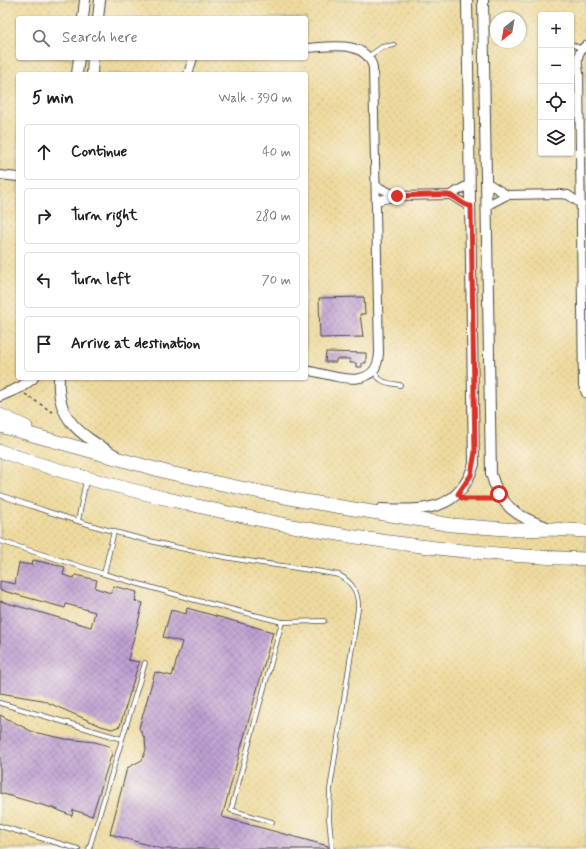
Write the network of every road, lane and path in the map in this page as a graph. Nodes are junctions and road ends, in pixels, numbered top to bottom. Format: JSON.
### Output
{"nodes":[{"id":1,"x":85,"y":0,"type":"edge"},
{"id":2,"x":100,"y":0,"type":"edge"},
{"id":3,"x":467,"y":0,"type":"edge"},
{"id":4,"x":483,"y":0,"type":"edge"},
{"id":5,"x":83,"y":16,"type":"edge"},
{"id":6,"x":98,"y":16,"type":"edge"},
{"id":7,"x":394,"y":45,"type":"dead end"},
{"id":8,"x":574,"y":45,"type":"edge"},
{"id":9,"x":308,"y":48,"type":"edge"},
{"id":10,"x":585,"y":49,"type":"edge"},
{"id":11,"x":369,"y":56,"type":"junction"},
{"id":12,"x":79,"y":60,"type":"edge"},
{"id":13,"x":93,"y":60,"type":"edge"},
{"id":14,"x":192,"y":60,"type":"edge"},
{"id":15,"x":77,"y":72,"type":"edge"},
{"id":16,"x":92,"y":72,"type":"edge"},
{"id":17,"x":189,"y":72,"type":"edge"},
{"id":18,"x":0,"y":175,"type":"edge"},
{"id":19,"x":16,"y":177,"type":"edge"},
{"id":20,"x":486,"y":182,"type":"junction"},
{"id":21,"x":470,"y":184,"type":"junction"},
{"id":22,"x":376,"y":186,"type":"junction"},
{"id":23,"x":583,"y":190,"type":"edge"},
{"id":24,"x":560,"y":194,"type":"junction"},
{"id":25,"x":450,"y":195,"type":"junction"},
{"id":26,"x":508,"y":195,"type":"junction"},
{"id":27,"x":397,"y":196,"type":"junction"},
{"id":28,"x":376,"y":201,"type":"junction"},
{"id":29,"x":583,"y":201,"type":"edge"},
{"id":30,"x":471,"y":206,"type":"junction"},
{"id":31,"x":486,"y":206,"type":"junction"},
{"id":32,"x":308,"y":370,"type":"edge"},
{"id":33,"x":374,"y":370,"type":"junction"},
{"id":34,"x":585,"y":378,"type":"edge"},
{"id":35,"x":30,"y":380,"type":"edge"},
{"id":36,"x":59,"y":380,"type":"edge"},
{"id":37,"x":400,"y":385,"type":"dead end"},
{"id":38,"x":21,"y":387,"type":"junction"},
{"id":39,"x":586,"y":393,"type":"edge"},
{"id":40,"x":0,"y":396,"type":"edge"},
{"id":41,"x":64,"y":411,"type":"junction"},
{"id":42,"x":0,"y":415,"type":"edge"},
{"id":43,"x":0,"y":426,"type":"edge"},
{"id":44,"x":76,"y":446,"type":"junction"},
{"id":45,"x":0,"y":451,"type":"edge"},
{"id":46,"x":128,"y":462,"type":"junction"},
{"id":47,"x":86,"y":479,"type":"junction"},
{"id":48,"x":458,"y":494,"type":"junction"},
{"id":49,"x":499,"y":494,"type":"junction"},
{"id":50,"x":0,"y":495,"type":"edge"},
{"id":51,"x":342,"y":508,"type":"junction"},
{"id":52,"x":78,"y":521,"type":"junction"},
{"id":53,"x":552,"y":529,"type":"junction"},
{"id":54,"x":114,"y":531,"type":"junction"},
{"id":55,"x":586,"y":531,"type":"edge"},
{"id":56,"x":0,"y":541,"type":"edge"},
{"id":57,"x":586,"y":559,"type":"edge"},
{"id":58,"x":104,"y":574,"type":"junction"},
{"id":59,"x":324,"y":621,"type":"dead end"},
{"id":60,"x":282,"y":622,"type":"junction"},
{"id":61,"x":145,"y":663,"type":"dead end"},
{"id":62,"x":0,"y":703,"type":"edge"},
{"id":63,"x":122,"y":739,"type":"junction"},
{"id":64,"x":272,"y":822,"type":"dead end"},
{"id":65,"x":0,"y":826,"type":"edge"},
{"id":66,"x":78,"y":849,"type":"edge"},
{"id":67,"x":89,"y":849,"type":"edge"},
{"id":68,"x":332,"y":849,"type":"edge"}],
"edges":[{"from":1,"to":5,"type":"street"},
{"from":2,"to":6,"type":"street"},
{"from":3,"to":21,"type":"street"},
{"from":4,"to":20,"type":"street"},
{"from":7,"to":11,"type":"lane"},
{"from":8,"to":10,"type":"lane"},
{"from":9,"to":11,"type":"street"},
{"from":10,"to":23,"type":"street"},
{"from":11,"to":22,"type":"street"},
{"from":12,"to":15,"type":"street"},
{"from":13,"to":16,"type":"street"},
{"from":14,"to":17,"type":"street"},
{"from":18,"to":19,"type":"street"},
{"from":20,"to":26,"type":"street"},
{"from":20,"to":31,"type":"street"},
{"from":21,"to":25,"type":"street"},
{"from":21,"to":30,"type":"street"},
{"from":22,"to":27,"type":"street"},
{"from":22,"to":28,"type":"street"},
{"from":23,"to":24,"type":"street"},
{"from":23,"to":29,"type":"street"},
{"from":24,"to":26,"type":"street"},
{"from":24,"to":29,"type":"street"},
{"from":25,"to":27,"type":"street"},
{"from":25,"to":30,"type":"street"},
{"from":26,"to":31,"type":"street"},
{"from":27,"to":28,"type":"street"},
{"from":28,"to":33,"type":"street"},
{"from":29,"to":34,"type":"street"},
{"from":30,"to":48,"type":"street"},
{"from":31,"to":49,"type":"street"},
{"from":32,"to":33,"type":"street"},
{"from":33,"to":37,"type":"lane"},
{"from":34,"to":39,"type":"street"},
{"from":35,"to":38,"type":"street"},
{"from":36,"to":41,"type":"street"},
{"from":38,"to":40,"type":"street"},
{"from":38,"to":41,"type":"path"},
{"from":41,"to":46,"type":"street"},
{"from":42,"to":44,"type":"main road"},
{"from":43,"to":44,"type":"main road"},
{"from":44,"to":46,"type":"main road"},
{"from":45,"to":47,"type":"main road"},
{"from":46,"to":51,"type":"main road"},
{"from":47,"to":52,"type":"lane"},
{"from":47,"to":57,"type":"main road"},
{"from":48,"to":49,"type":"path"},
{"from":48,"to":51,"type":"street"},
{"from":49,"to":53,"type":"street"},
{"from":50,"to":52,"type":"lane"},
{"from":51,"to":53,"type":"main road"},
{"from":52,"to":54,"type":"lane"},
{"from":53,"to":55,"type":"main road"},
{"from":54,"to":58,"type":"lane"},
{"from":54,"to":68,"type":"lane"},
{"from":56,"to":58,"type":"lane"},
{"from":58,"to":60,"type":"lane"},
{"from":59,"to":60,"type":"lane"},
{"from":60,"to":64,"type":"lane"},
{"from":61,"to":63,"type":"lane"},
{"from":62,"to":63,"type":"lane"},
{"from":63,"to":67,"type":"lane"},
{"from":65,"to":66,"type":"lane"}]}
